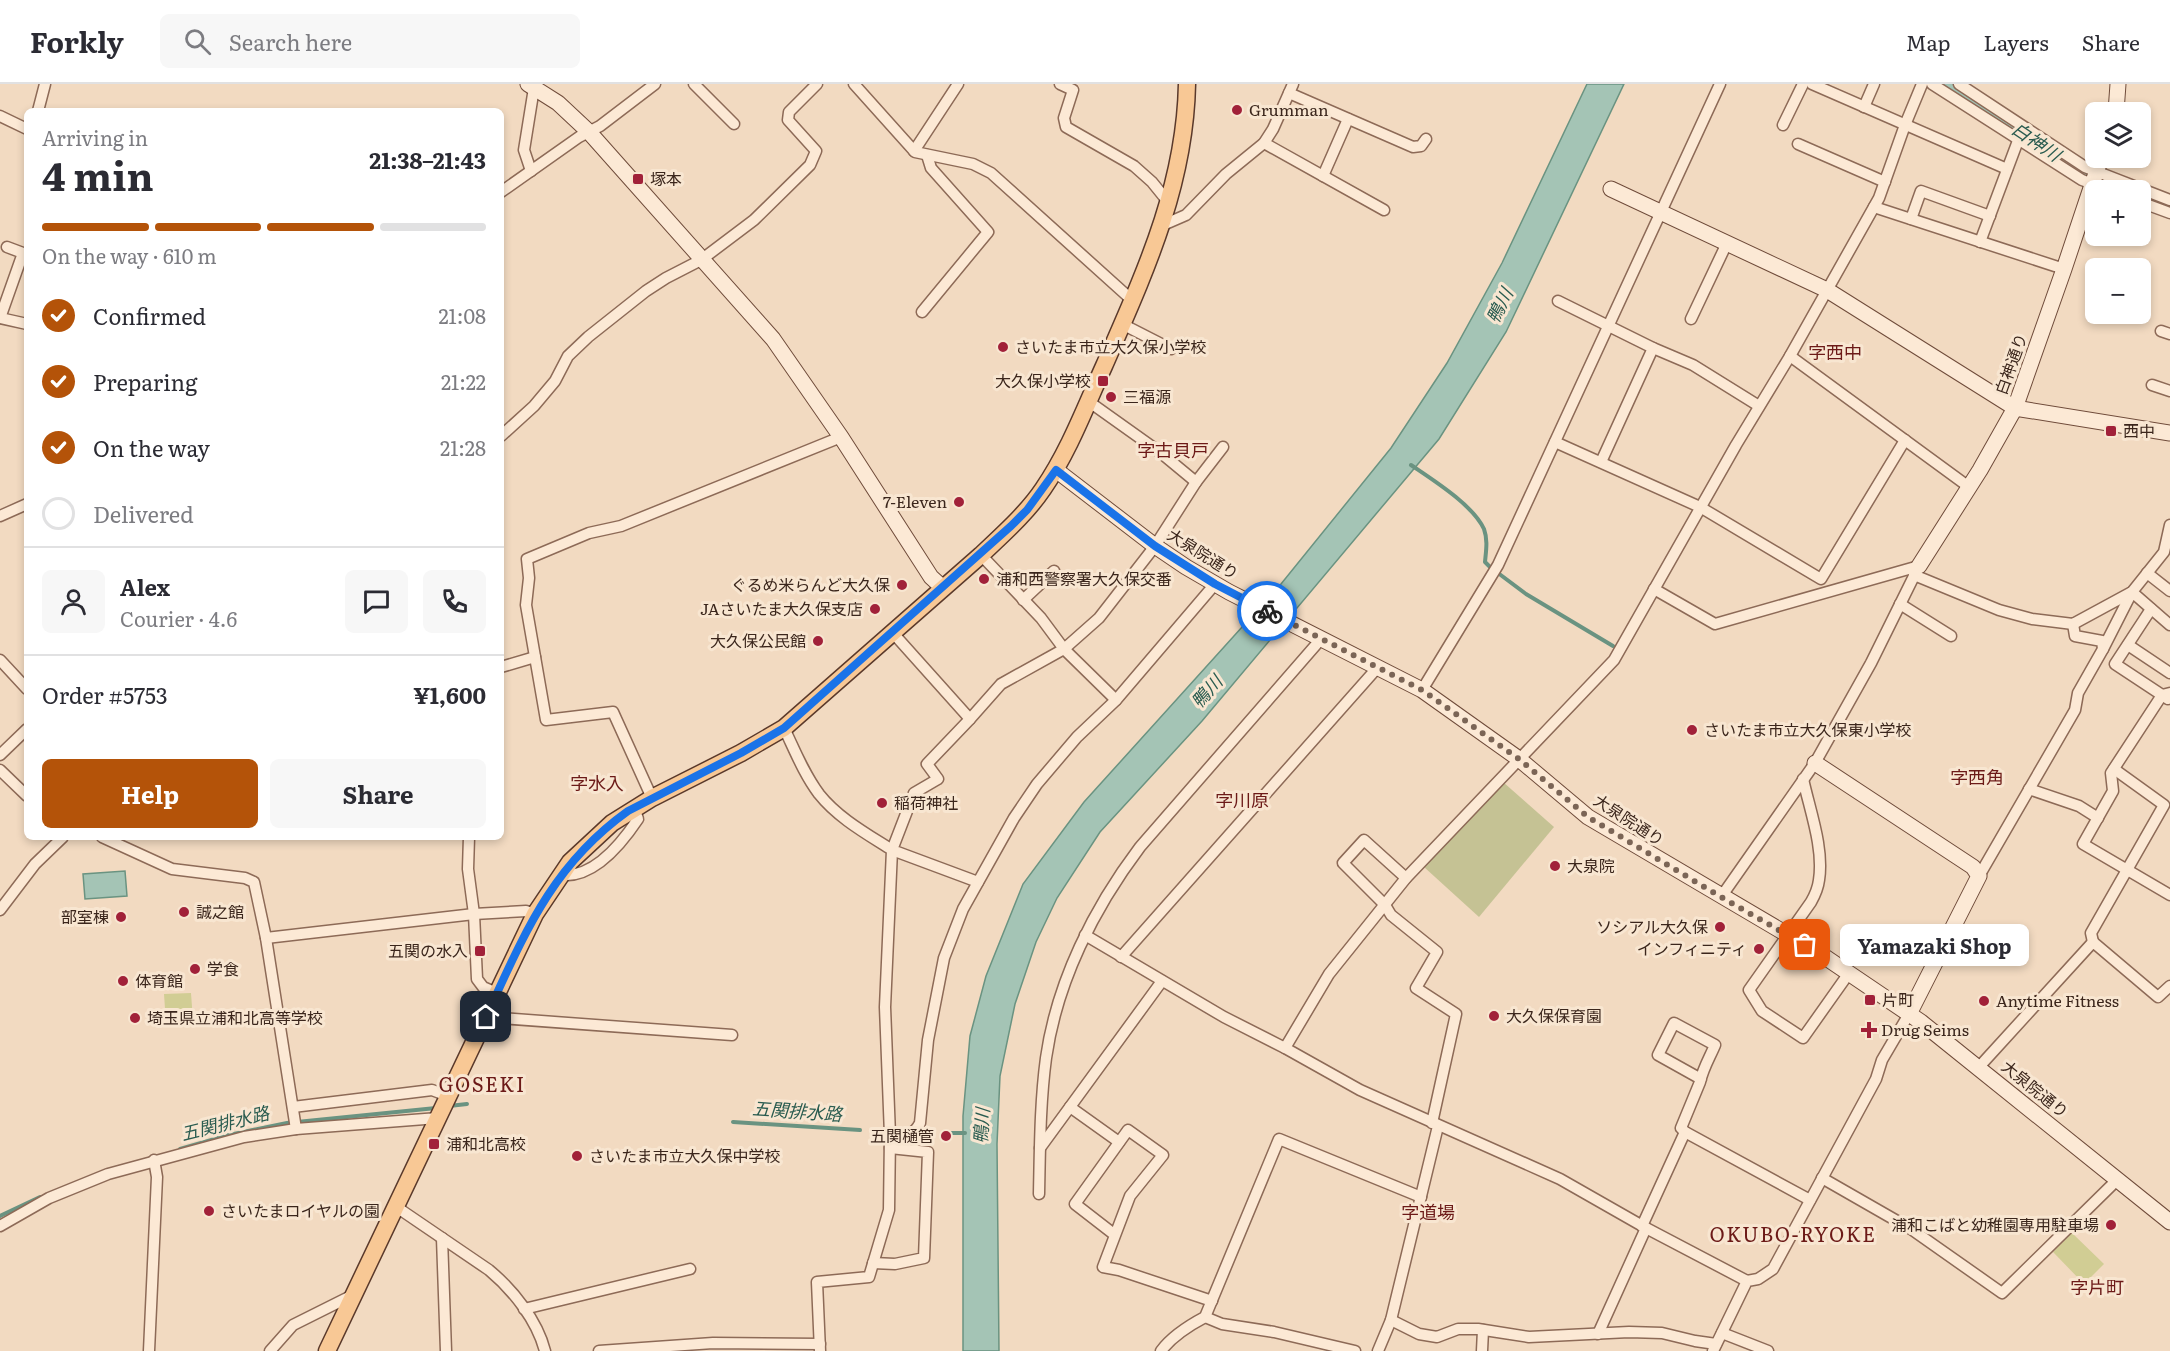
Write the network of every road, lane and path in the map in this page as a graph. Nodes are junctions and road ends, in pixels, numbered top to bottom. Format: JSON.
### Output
{"nodes":[{"id":1,"x":45,"y":84,"type":"edge"},
{"id":2,"x":655,"y":84,"type":"edge"},
{"id":3,"x":694,"y":84,"type":"edge"},
{"id":4,"x":817,"y":84,"type":"edge"},
{"id":5,"x":854,"y":84,"type":"edge"},
{"id":6,"x":958,"y":84,"type":"edge"},
{"id":7,"x":1060,"y":84,"type":"edge"},
{"id":8,"x":1187,"y":84,"type":"edge"},
{"id":9,"x":1720,"y":84,"type":"edge"},
{"id":10,"x":1803,"y":84,"type":"edge"},
{"id":11,"x":1812,"y":84,"type":"edge"},
{"id":12,"x":1874,"y":84,"type":"edge"},
{"id":13,"x":1922,"y":84,"type":"edge"},
{"id":14,"x":1932,"y":84,"type":"edge"},
{"id":15,"x":1959,"y":84,"type":"edge"},
{"id":16,"x":2118,"y":84,"type":"edge"},
{"id":17,"x":530,"y":85,"type":"edge"},
{"id":18,"x":1074,"y":87,"type":"edge"},
{"id":19,"x":1291,"y":89,"type":"edge"},
{"id":20,"x":2117,"y":102,"type":"edge"},
{"id":21,"x":1864,"y":107,"type":"junction"},
{"id":22,"x":39,"y":108,"type":"edge"},
{"id":23,"x":0,"y":117,"type":"edge"},
{"id":24,"x":1348,"y":119,"type":"junction"},
{"id":25,"x":735,"y":123,"type":"dead end"},
{"id":26,"x":1783,"y":125,"type":"dead end"},
{"id":27,"x":1905,"y":125,"type":"junction"},
{"id":28,"x":24,"y":128,"type":"edge"},
{"id":29,"x":589,"y":132,"type":"junction"},
{"id":30,"x":2019,"y":138,"type":"junction"},
{"id":31,"x":1426,"y":139,"type":"dead end"},
{"id":32,"x":1264,"y":143,"type":"junction"},
{"id":33,"x":1798,"y":144,"type":"dead end"},
{"id":34,"x":914,"y":151,"type":"junction"},
{"id":35,"x":927,"y":155,"type":"junction"},
{"id":36,"x":2007,"y":169,"type":"junction"},
{"id":37,"x":531,"y":171,"type":"junction"},
{"id":38,"x":2096,"y":173,"type":"edge"},
{"id":39,"x":1323,"y":176,"type":"junction"},
{"id":40,"x":1885,"y":182,"type":"junction"},
{"id":41,"x":1611,"y":189,"type":"dead end"},
{"id":42,"x":504,"y":190,"type":"edge"},
{"id":43,"x":2170,"y":200,"type":"edge"},
{"id":44,"x":1169,"y":203,"type":"junction"},
{"id":45,"x":2151,"y":206,"type":"edge"},
{"id":46,"x":1874,"y":207,"type":"junction"},
{"id":47,"x":1384,"y":210,"type":"dead end"},
{"id":48,"x":1661,"y":213,"type":"junction"},
{"id":49,"x":2170,"y":213,"type":"edge"},
{"id":50,"x":1990,"y":216,"type":"junction"},
{"id":51,"x":1911,"y":219,"type":"junction"},
{"id":52,"x":1163,"y":225,"type":"junction"},
{"id":53,"x":1980,"y":242,"type":"junction"},
{"id":54,"x":1727,"y":243,"type":"junction"},
{"id":55,"x":7,"y":247,"type":"dead end"},
{"id":56,"x":701,"y":260,"type":"junction"},
{"id":57,"x":2064,"y":269,"type":"junction"},
{"id":58,"x":1827,"y":290,"type":"junction"},
{"id":59,"x":1133,"y":301,"type":"junction"},
{"id":60,"x":1558,"y":301,"type":"dead end"},
{"id":61,"x":922,"y":312,"type":"dead end"},
{"id":62,"x":0,"y":318,"type":"edge"},
{"id":63,"x":1691,"y":319,"type":"dead end"},
{"id":64,"x":24,"y":323,"type":"edge"},
{"id":65,"x":1122,"y":324,"type":"junction"},
{"id":66,"x":1608,"y":326,"type":"junction"},
{"id":67,"x":1653,"y":348,"type":"junction"},
{"id":68,"x":1171,"y":349,"type":"dead end"},
{"id":69,"x":1790,"y":356,"type":"junction"},
{"id":70,"x":2152,"y":385,"type":"dead end"},
{"id":71,"x":2170,"y":391,"type":"edge"},
{"id":72,"x":1088,"y":402,"type":"junction"},
{"id":73,"x":1760,"y":406,"type":"junction"},
{"id":74,"x":2015,"y":408,"type":"junction"},
{"id":75,"x":504,"y":433,"type":"edge"},
{"id":76,"x":2170,"y":434,"type":"edge"},
{"id":77,"x":841,"y":437,"type":"junction"},
{"id":78,"x":1905,"y":440,"type":"junction"},
{"id":79,"x":1555,"y":441,"type":"junction"},
{"id":80,"x":1223,"y":447,"type":"dead end"},
{"id":81,"x":1601,"y":462,"type":"junction"},
{"id":82,"x":1056,"y":470,"type":"junction"},
{"id":83,"x":1196,"y":482,"type":"junction"},
{"id":84,"x":1969,"y":487,"type":"junction"},
{"id":85,"x":24,"y":505,"type":"edge"},
{"id":86,"x":1700,"y":507,"type":"junction"},
{"id":87,"x":0,"y":516,"type":"edge"},
{"id":88,"x":2170,"y":525,"type":"edge"},
{"id":89,"x":1155,"y":546,"type":"junction"},
{"id":90,"x":2167,"y":553,"type":"edge"},
{"id":91,"x":981,"y":555,"type":"junction"},
{"id":92,"x":1054,"y":571,"type":"dead end"},
{"id":93,"x":1916,"y":571,"type":"junction"},
{"id":94,"x":2147,"y":573,"type":"junction"},
{"id":95,"x":943,"y":588,"type":"junction"},
{"id":96,"x":1222,"y":588,"type":"junction"},
{"id":97,"x":1654,"y":589,"type":"junction"},
{"id":98,"x":2170,"y":591,"type":"edge"},
{"id":99,"x":2132,"y":592,"type":"junction"},
{"id":100,"x":1023,"y":600,"type":"junction"},
{"id":101,"x":1900,"y":604,"type":"junction"},
{"id":102,"x":2151,"y":609,"type":"junction"},
{"id":103,"x":2073,"y":624,"type":"junction"},
{"id":104,"x":2170,"y":625,"type":"edge"},
{"id":105,"x":893,"y":633,"type":"junction"},
{"id":106,"x":1316,"y":636,"type":"junction"},
{"id":107,"x":1951,"y":636,"type":"dead end"},
{"id":108,"x":2128,"y":645,"type":"junction"},
{"id":109,"x":1064,"y":649,"type":"junction"},
{"id":110,"x":2103,"y":649,"type":"junction"},
{"id":111,"x":535,"y":657,"type":"junction"},
{"id":112,"x":0,"y":660,"type":"edge"},
{"id":113,"x":504,"y":666,"type":"edge"},
{"id":114,"x":1378,"y":667,"type":"junction"},
{"id":115,"x":2170,"y":673,"type":"edge"},
{"id":116,"x":24,"y":686,"type":"edge"},
{"id":117,"x":1422,"y":690,"type":"junction"},
{"id":118,"x":2167,"y":696,"type":"edge"},
{"id":119,"x":1116,"y":700,"type":"junction"},
{"id":120,"x":970,"y":719,"type":"junction"},
{"id":121,"x":784,"y":728,"type":"junction"},
{"id":122,"x":24,"y":732,"type":"edge"},
{"id":123,"x":0,"y":755,"type":"edge"},
{"id":124,"x":1519,"y":759,"type":"junction"},
{"id":125,"x":1815,"y":763,"type":"junction"},
{"id":126,"x":2114,"y":769,"type":"junction"},
{"id":127,"x":0,"y":770,"type":"edge"},
{"id":128,"x":1803,"y":779,"type":"junction"},
{"id":129,"x":2029,"y":789,"type":"junction"},
{"id":130,"x":24,"y":793,"type":"edge"},
{"id":131,"x":652,"y":798,"type":"junction"},
{"id":132,"x":2098,"y":818,"type":"junction"},
{"id":133,"x":60,"y":840,"type":"edge"},
{"id":134,"x":109,"y":840,"type":"edge"},
{"id":135,"x":469,"y":840,"type":"edge"},
{"id":136,"x":892,"y":850,"type":"junction"},
{"id":137,"x":2129,"y":869,"type":"junction"},
{"id":138,"x":1980,"y":876,"type":"junction"},
{"id":139,"x":1406,"y":878,"type":"junction"},
{"id":140,"x":978,"y":882,"type":"junction"},
{"id":141,"x":2170,"y":895,"type":"edge"},
{"id":142,"x":1721,"y":897,"type":"junction"},
{"id":143,"x":1385,"y":905,"type":"junction"},
{"id":144,"x":0,"y":910,"type":"edge"},
{"id":145,"x":474,"y":914,"type":"junction"},
{"id":146,"x":535,"y":914,"type":"junction"},
{"id":147,"x":1085,"y":935,"type":"junction"},
{"id":148,"x":1788,"y":935,"type":"junction"},
{"id":149,"x":266,"y":938,"type":"junction"},
{"id":150,"x":2093,"y":942,"type":"junction"},
{"id":151,"x":1121,"y":957,"type":"junction"},
{"id":152,"x":1849,"y":973,"type":"junction"},
{"id":153,"x":1162,"y":981,"type":"junction"},
{"id":154,"x":2170,"y":986,"type":"edge"},
{"id":155,"x":497,"y":993,"type":"junction"},
{"id":156,"x":1909,"y":1014,"type":"junction"},
{"id":157,"x":486,"y":1017,"type":"junction"},
{"id":158,"x":732,"y":1035,"type":"dead end"},
{"id":159,"x":1285,"y":1048,"type":"junction"},
{"id":160,"x":1979,"y":1067,"type":"junction"},
{"id":161,"x":1701,"y":1079,"type":"junction"},
{"id":162,"x":293,"y":1107,"type":"junction"},
{"id":163,"x":443,"y":1107,"type":"junction"},
{"id":164,"x":1070,"y":1107,"type":"junction"},
{"id":165,"x":1435,"y":1124,"type":"junction"},
{"id":166,"x":296,"y":1129,"type":"junction"},
{"id":167,"x":1685,"y":1132,"type":"junction"},
{"id":168,"x":890,"y":1135,"type":"junction"},
{"id":169,"x":1119,"y":1142,"type":"junction"},
{"id":170,"x":890,"y":1148,"type":"junction"},
{"id":171,"x":1040,"y":1148,"type":"junction"},
{"id":172,"x":154,"y":1160,"type":"junction"},
{"id":173,"x":1822,"y":1178,"type":"junction"},
{"id":174,"x":2118,"y":1179,"type":"junction"},
{"id":175,"x":1039,"y":1194,"type":"dead end"},
{"id":176,"x":1421,"y":1197,"type":"junction"},
{"id":177,"x":1810,"y":1200,"type":"junction"},
{"id":178,"x":395,"y":1206,"type":"junction"},
{"id":179,"x":2170,"y":1222,"type":"edge"},
{"id":180,"x":0,"y":1226,"type":"edge"},
{"id":181,"x":1644,"y":1227,"type":"junction"},
{"id":182,"x":1115,"y":1235,"type":"junction"},
{"id":183,"x":442,"y":1238,"type":"junction"},
{"id":184,"x":873,"y":1263,"type":"junction"},
{"id":185,"x":690,"y":1269,"type":"dead end"},
{"id":186,"x":1747,"y":1281,"type":"junction"},
{"id":187,"x":354,"y":1295,"type":"junction"},
{"id":188,"x":1212,"y":1301,"type":"junction"},
{"id":189,"x":524,"y":1309,"type":"junction"},
{"id":190,"x":1205,"y":1317,"type":"junction"},
{"id":191,"x":1391,"y":1320,"type":"junction"},
{"id":192,"x":1483,"y":1330,"type":"junction"},
{"id":193,"x":1722,"y":1333,"type":"junction"},
{"id":194,"x":1598,"y":1334,"type":"junction"},
{"id":195,"x":1715,"y":1347,"type":"edge"},
{"id":196,"x":820,"y":1348,"type":"edge"},
{"id":197,"x":148,"y":1351,"type":"edge"},
{"id":198,"x":270,"y":1351,"type":"edge"},
{"id":199,"x":327,"y":1351,"type":"edge"},
{"id":200,"x":446,"y":1351,"type":"edge"},
{"id":201,"x":545,"y":1351,"type":"edge"},
{"id":202,"x":598,"y":1351,"type":"edge"},
{"id":203,"x":1161,"y":1351,"type":"edge"},
{"id":204,"x":1355,"y":1351,"type":"edge"},
{"id":205,"x":1378,"y":1351,"type":"edge"},
{"id":206,"x":1482,"y":1351,"type":"edge"},
{"id":207,"x":1768,"y":1351,"type":"edge"}],
"edges":[{"from":1,"to":22,"type":"street"},
{"from":2,"to":29,"type":"street"},
{"from":3,"to":25,"type":"street"},
{"from":4,"to":56,"type":"street"},
{"from":5,"to":34,"type":"street"},
{"from":6,"to":34,"type":"street"},
{"from":7,"to":18,"type":"street"},
{"from":8,"to":44,"type":"main road"},
{"from":9,"to":48,"type":"street"},
{"from":10,"to":26,"type":"street"},
{"from":11,"to":21,"type":"street"},
{"from":12,"to":21,"type":"street"},
{"from":13,"to":27,"type":"street"},
{"from":14,"to":30,"type":"street"},
{"from":15,"to":38,"type":"street"},
{"from":16,"to":20,"type":"street"},
{"from":17,"to":29,"type":"street"},
{"from":17,"to":37,"type":"street"},
{"from":18,"to":44,"type":"street"},
{"from":19,"to":24,"type":"street"},
{"from":19,"to":32,"type":"street"},
{"from":21,"to":27,"type":"street"},
{"from":23,"to":28,"type":"street"},
{"from":24,"to":31,"type":"street"},
{"from":24,"to":39,"type":"street"},
{"from":27,"to":36,"type":"street"},
{"from":27,"to":40,"type":"street"},
{"from":29,"to":37,"type":"street"},
{"from":29,"to":56,"type":"street"},
{"from":30,"to":36,"type":"street"},
{"from":30,"to":38,"type":"street"},
{"from":32,"to":39,"type":"street"},
{"from":32,"to":52,"type":"street"},
{"from":33,"to":40,"type":"street"},
{"from":34,"to":35,"type":"street"},
{"from":35,"to":59,"type":"street"},
{"from":35,"to":61,"type":"street"},
{"from":36,"to":50,"type":"street"},
{"from":37,"to":42,"type":"street"},
{"from":38,"to":43,"type":"street"},
{"from":38,"to":57,"type":"street","name":"白神通り"},
{"from":39,"to":47,"type":"street"},
{"from":40,"to":46,"type":"street"},
{"from":41,"to":48,"type":"street"},
{"from":44,"to":52,"type":"main road"},
{"from":45,"to":49,"type":"street"},
{"from":46,"to":51,"type":"street"},
{"from":46,"to":58,"type":"street"},
{"from":48,"to":54,"type":"street"},
{"from":48,"to":66,"type":"street"},
{"from":50,"to":51,"type":"street"},
{"from":50,"to":53,"type":"street"},
{"from":51,"to":53,"type":"street"},
{"from":52,"to":59,"type":"main road"},
{"from":53,"to":57,"type":"street"},
{"from":54,"to":58,"type":"street"},
{"from":54,"to":63,"type":"street"},
{"from":55,"to":62,"type":"street"},
{"from":56,"to":75,"type":"street"},
{"from":56,"to":77,"type":"street"},
{"from":57,"to":74,"type":"street","name":"白神通り"},
{"from":58,"to":69,"type":"street"},
{"from":58,"to":74,"type":"street"},
{"from":59,"to":65,"type":"main road"},
{"from":60,"to":66,"type":"street"},
{"from":62,"to":64,"type":"street"},
{"from":65,"to":68,"type":"street"},
{"from":65,"to":72,"type":"main road"},
{"from":66,"to":67,"type":"street"},
{"from":66,"to":79,"type":"street"},
{"from":67,"to":73,"type":"street"},
{"from":67,"to":81,"type":"street"},
{"from":69,"to":73,"type":"street"},
{"from":69,"to":78,"type":"street"},
{"from":70,"to":71,"type":"street"},
{"from":72,"to":82,"type":"main road"},
{"from":72,"to":83,"type":"street"},
{"from":73,"to":86,"type":"street"},
{"from":74,"to":76,"type":"street"},
{"from":74,"to":84,"type":"street","name":"白神通り"},
{"from":77,"to":95,"type":"street"},
{"from":77,"to":111,"type":"street"},
{"from":78,"to":84,"type":"street"},
{"from":78,"to":86,"type":"street"},
{"from":79,"to":81,"type":"street"},
{"from":79,"to":117,"type":"street"},
{"from":80,"to":83,"type":"street"},
{"from":81,"to":86,"type":"street"},
{"from":82,"to":89,"type":"street","name":"大泉院通り"},
{"from":82,"to":91,"type":"main road"},
{"from":83,"to":89,"type":"street"},
{"from":84,"to":93,"type":"street","name":"白神通り"},
{"from":85,"to":87,"type":"street"},
{"from":86,"to":97,"type":"street"},
{"from":88,"to":90,"type":"street"},
{"from":89,"to":96,"type":"street","name":"大泉院通り"},
{"from":89,"to":109,"type":"street"},
{"from":90,"to":94,"type":"street"},
{"from":91,"to":95,"type":"main road"},
{"from":91,"to":100,"type":"street"},
{"from":92,"to":100,"type":"street"},
{"from":93,"to":97,"type":"street"},
{"from":93,"to":101,"type":"street"},
{"from":93,"to":103,"type":"street"},
{"from":94,"to":98,"type":"street"},
{"from":94,"to":99,"type":"street"},
{"from":95,"to":105,"type":"main road"},
{"from":96,"to":106,"type":"street","name":"大泉院通り"},
{"from":96,"to":119,"type":"street"},
{"from":97,"to":124,"type":"street"},
{"from":99,"to":102,"type":"street"},
{"from":99,"to":103,"type":"street"},
{"from":99,"to":110,"type":"street"},
{"from":100,"to":109,"type":"street"},
{"from":101,"to":107,"type":"street"},
{"from":101,"to":125,"type":"street"},
{"from":102,"to":104,"type":"street"},
{"from":102,"to":108,"type":"street"},
{"from":103,"to":110,"type":"street"},
{"from":105,"to":120,"type":"street"},
{"from":105,"to":121,"type":"main road"},
{"from":106,"to":114,"type":"street","name":"大泉院通り"},
{"from":106,"to":147,"type":"street"},
{"from":108,"to":115,"type":"street"},
{"from":108,"to":118,"type":"street"},
{"from":109,"to":119,"type":"street"},
{"from":109,"to":120,"type":"street"},
{"from":110,"to":129,"type":"street"},
{"from":111,"to":113,"type":"street"},
{"from":111,"to":131,"type":"street"},
{"from":112,"to":116,"type":"street"},
{"from":114,"to":117,"type":"street","name":"大泉院通り"},
{"from":114,"to":151,"type":"street"},
{"from":117,"to":124,"type":"street","name":"大泉院通り"},
{"from":118,"to":126,"type":"street"},
{"from":119,"to":140,"type":"street"},
{"from":120,"to":136,"type":"street"},
{"from":121,"to":131,"type":"main road"},
{"from":121,"to":136,"type":"street"},
{"from":122,"to":123,"type":"street"},
{"from":124,"to":139,"type":"street"},
{"from":124,"to":142,"type":"street","name":"大泉院通り"},
{"from":125,"to":128,"type":"street"},
{"from":125,"to":138,"type":"street"},
{"from":126,"to":132,"type":"street"},
{"from":126,"to":137,"type":"street"},
{"from":127,"to":130,"type":"street"},
{"from":128,"to":142,"type":"street"},
{"from":128,"to":148,"type":"street"},
{"from":129,"to":132,"type":"street"},
{"from":129,"to":138,"type":"street"},
{"from":131,"to":146,"type":"main road"},
{"from":132,"to":137,"type":"street"},
{"from":133,"to":144,"type":"street"},
{"from":134,"to":149,"type":"street"},
{"from":135,"to":145,"type":"street"},
{"from":136,"to":140,"type":"street"},
{"from":136,"to":168,"type":"street"},
{"from":137,"to":141,"type":"street"},
{"from":137,"to":150,"type":"street"},
{"from":138,"to":156,"type":"street"},
{"from":139,"to":143,"type":"street"},
{"from":139,"to":143,"type":"street"},
{"from":140,"to":168,"type":"street"},
{"from":142,"to":148,"type":"street","name":"大泉院通り"},
{"from":143,"to":159,"type":"street"},
{"from":143,"to":165,"type":"street"},
{"from":145,"to":146,"type":"street"},
{"from":145,"to":149,"type":"street"},
{"from":145,"to":155,"type":"street"},
{"from":146,"to":155,"type":"main road"},
{"from":147,"to":151,"type":"street"},
{"from":147,"to":171,"type":"street"},
{"from":148,"to":152,"type":"street","name":"大泉院通り"},
{"from":148,"to":152,"type":"street"},
{"from":149,"to":162,"type":"street"},
{"from":150,"to":154,"type":"street"},
{"from":150,"to":160,"type":"street"},
{"from":151,"to":153,"type":"street"},
{"from":152,"to":156,"type":"street","name":"大泉院通り"},
{"from":153,"to":159,"type":"street"},
{"from":153,"to":164,"type":"street"},
{"from":155,"to":157,"type":"main road"},
{"from":156,"to":160,"type":"street","name":"大泉院通り"},
{"from":156,"to":173,"type":"street"},
{"from":157,"to":158,"type":"street"},
{"from":157,"to":163,"type":"main road"},
{"from":159,"to":165,"type":"street"},
{"from":160,"to":174,"type":"street","name":"大泉院通り"},
{"from":161,"to":161,"type":"street"},
{"from":161,"to":167,"type":"street"},
{"from":162,"to":163,"type":"street"},
{"from":162,"to":166,"type":"street"},
{"from":163,"to":166,"type":"street"},
{"from":163,"to":178,"type":"main road"},
{"from":164,"to":169,"type":"street"},
{"from":164,"to":171,"type":"street"},
{"from":165,"to":176,"type":"street"},
{"from":165,"to":181,"type":"street"},
{"from":166,"to":172,"type":"street"},
{"from":167,"to":177,"type":"street"},
{"from":167,"to":181,"type":"street"},
{"from":168,"to":170,"type":"street"},
{"from":169,"to":182,"type":"street"},
{"from":169,"to":182,"type":"street"},
{"from":170,"to":184,"type":"street"},
{"from":170,"to":184,"type":"street"},
{"from":171,"to":175,"type":"street"},
{"from":172,"to":180,"type":"street"},
{"from":172,"to":197,"type":"street"},
{"from":173,"to":174,"type":"street"},
{"from":173,"to":177,"type":"street"},
{"from":174,"to":179,"type":"street","name":"大泉院通り"},
{"from":176,"to":188,"type":"street"},
{"from":176,"to":191,"type":"street"},
{"from":177,"to":186,"type":"street"},
{"from":178,"to":183,"type":"street"},
{"from":178,"to":187,"type":"main road"},
{"from":181,"to":186,"type":"street"},
{"from":181,"to":194,"type":"street"},
{"from":182,"to":188,"type":"street"},
{"from":183,"to":189,"type":"street"},
{"from":183,"to":200,"type":"street"},
{"from":184,"to":196,"type":"street"},
{"from":185,"to":189,"type":"street"},
{"from":186,"to":193,"type":"street"},
{"from":187,"to":198,"type":"street"},
{"from":187,"to":199,"type":"main road"},
{"from":188,"to":190,"type":"street"},
{"from":189,"to":201,"type":"street"},
{"from":190,"to":203,"type":"street"},
{"from":190,"to":204,"type":"street"},
{"from":191,"to":192,"type":"street"},
{"from":191,"to":205,"type":"street"},
{"from":192,"to":194,"type":"street"},
{"from":192,"to":206,"type":"street"},
{"from":193,"to":195,"type":"street"},
{"from":193,"to":207,"type":"street"},
{"from":194,"to":195,"type":"street"},
{"from":196,"to":202,"type":"street"}]}
